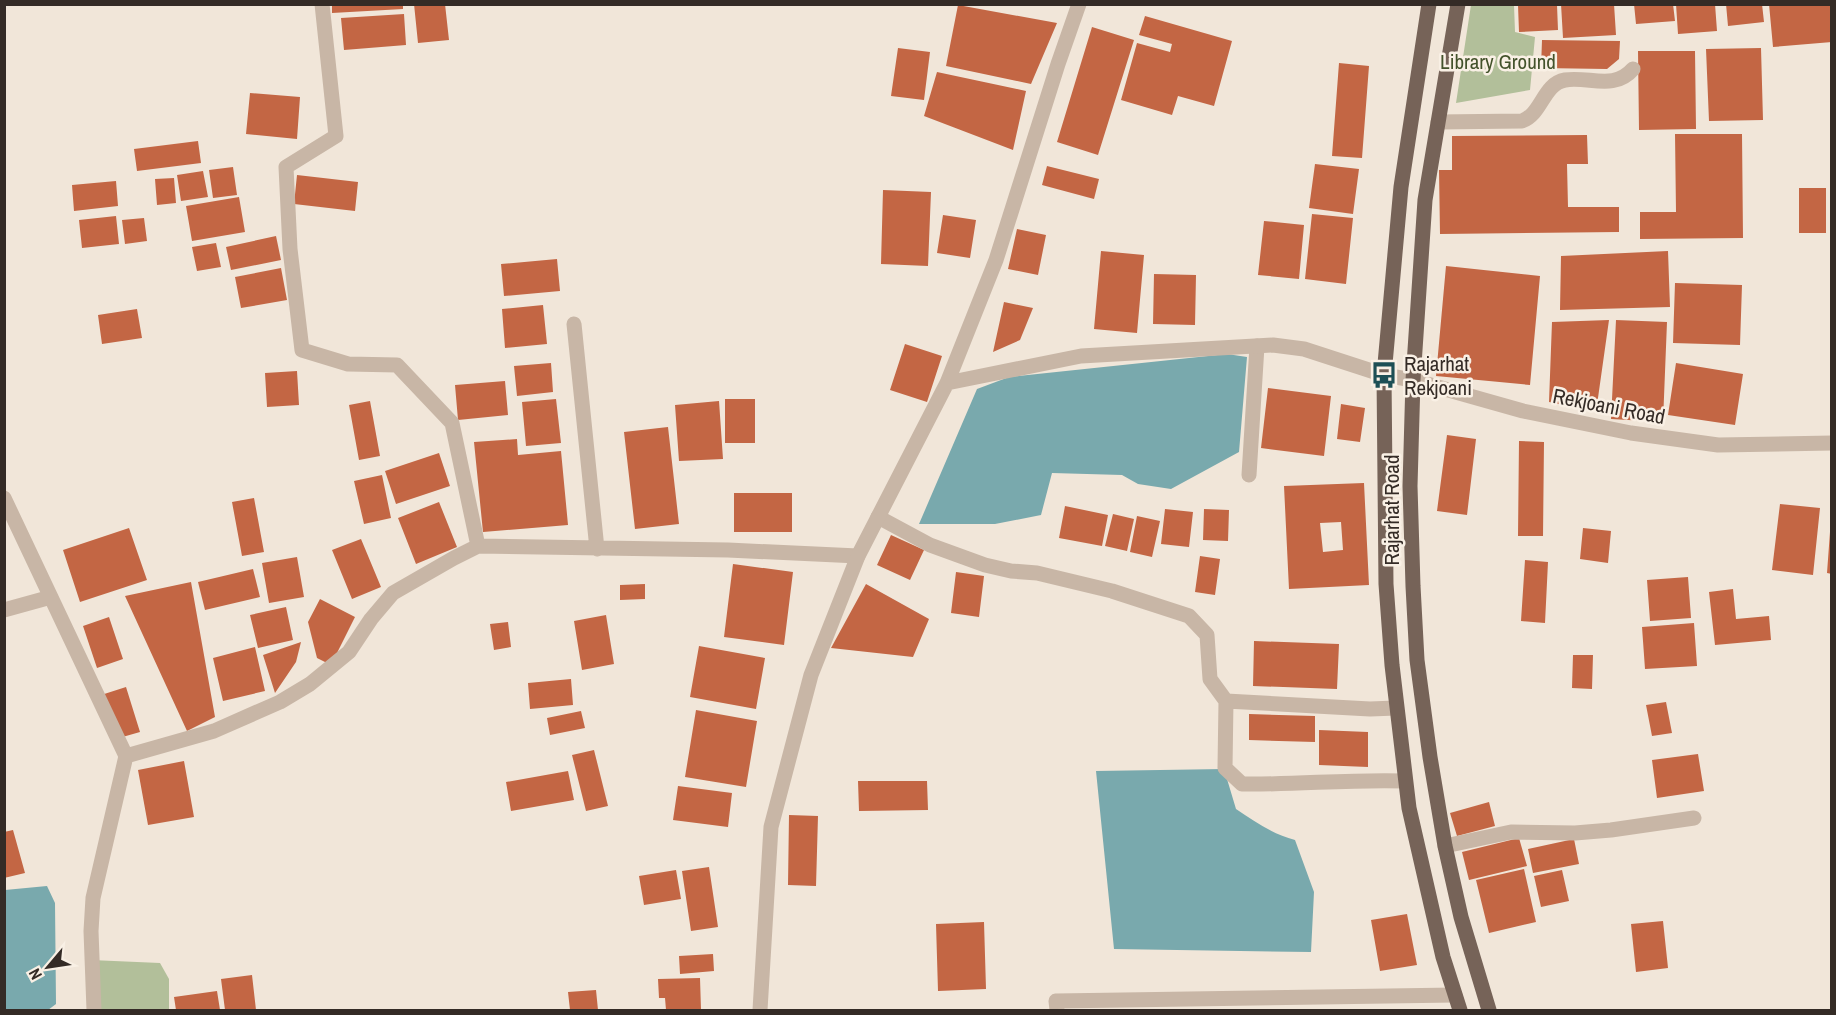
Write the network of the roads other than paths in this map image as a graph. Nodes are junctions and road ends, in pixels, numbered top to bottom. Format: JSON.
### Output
{"nodes":[{"id":1,"x":322,"y":4,"type":"edge"},
{"id":2,"x":1079,"y":4,"type":"edge"},
{"id":3,"x":1430,"y":4,"type":"edge"},
{"id":4,"x":1458,"y":4,"type":"edge"},
{"id":5,"x":1633,"y":69,"type":"dead end"},
{"id":6,"x":1438,"y":122,"type":"junction"},
{"id":7,"x":574,"y":324,"type":"dead end"},
{"id":8,"x":1257,"y":346,"type":"junction"},
{"id":9,"x":1384,"y":375,"type":"junction"},
{"id":10,"x":1413,"y":380,"type":"junction"},
{"id":11,"x":948,"y":383,"type":"junction"},
{"id":12,"x":1832,"y":443,"type":"edge"},
{"id":13,"x":1249,"y":475,"type":"dead end"},
{"id":14,"x":4,"y":498,"type":"edge"},
{"id":15,"x":878,"y":517,"type":"junction"},
{"id":16,"x":478,"y":546,"type":"junction"},
{"id":17,"x":597,"y":549,"type":"junction"},
{"id":18,"x":858,"y":556,"type":"junction"},
{"id":19,"x":51,"y":597,"type":"junction"},
{"id":20,"x":4,"y":610,"type":"edge"},
{"id":21,"x":1226,"y":701,"type":"junction"},
{"id":22,"x":1396,"y":708,"type":"junction"},
{"id":23,"x":126,"y":756,"type":"junction"},
{"id":24,"x":1405,"y":781,"type":"junction"},
{"id":25,"x":1694,"y":818,"type":"dead end"},
{"id":26,"x":1445,"y":846,"type":"junction"},
{"id":27,"x":1455,"y":994,"type":"junction"},
{"id":28,"x":1173,"y":1005,"type":"edge"},
{"id":29,"x":94,"y":1011,"type":"edge"},
{"id":30,"x":760,"y":1011,"type":"edge"},
{"id":31,"x":1057,"y":1011,"type":"edge"},
{"id":32,"x":1460,"y":1011,"type":"edge"},
{"id":33,"x":1489,"y":1011,"type":"edge"}],
"edges":[{"from":1,"to":16,"type":"street"},
{"from":2,"to":11,"type":"street"},
{"from":3,"to":9,"type":"main road","name":"Rajarhat Road"},
{"from":4,"to":6,"type":"main road","name":"Rajarhat Road"},
{"from":5,"to":6,"type":"street"},
{"from":6,"to":10,"type":"main road","name":"Rajarhat Road"},
{"from":7,"to":17,"type":"street"},
{"from":8,"to":9,"type":"street","name":"Rekjoani Road"},
{"from":8,"to":11,"type":"street","name":"Rekjoani Road"},
{"from":8,"to":13,"type":"street"},
{"from":9,"to":10,"type":"street","name":"Rekjoani Road"},
{"from":9,"to":22,"type":"main road","name":"Rajarhat Road"},
{"from":10,"to":12,"type":"street","name":"Rekjoani Road"},
{"from":10,"to":26,"type":"main road","name":"Rajarhat Road"},
{"from":11,"to":15,"type":"street"},
{"from":14,"to":19,"type":"street"},
{"from":15,"to":18,"type":"street"},
{"from":15,"to":21,"type":"street"},
{"from":16,"to":17,"type":"street"},
{"from":16,"to":23,"type":"street"},
{"from":17,"to":18,"type":"street"},
{"from":18,"to":30,"type":"street"},
{"from":19,"to":20,"type":"street"},
{"from":19,"to":23,"type":"street"},
{"from":21,"to":22,"type":"street"},
{"from":21,"to":24,"type":"street"},
{"from":22,"to":24,"type":"main road","name":"Rajarhat Road"},
{"from":23,"to":29,"type":"street"},
{"from":24,"to":27,"type":"main road","name":"Rajarhat Road"},
{"from":25,"to":26,"type":"street"},
{"from":26,"to":33,"type":"main road","name":"Rajarhat Road"},
{"from":27,"to":28,"type":"street"},
{"from":27,"to":32,"type":"main road","name":"Rajarhat Road"},
{"from":28,"to":31,"type":"street"}]}
